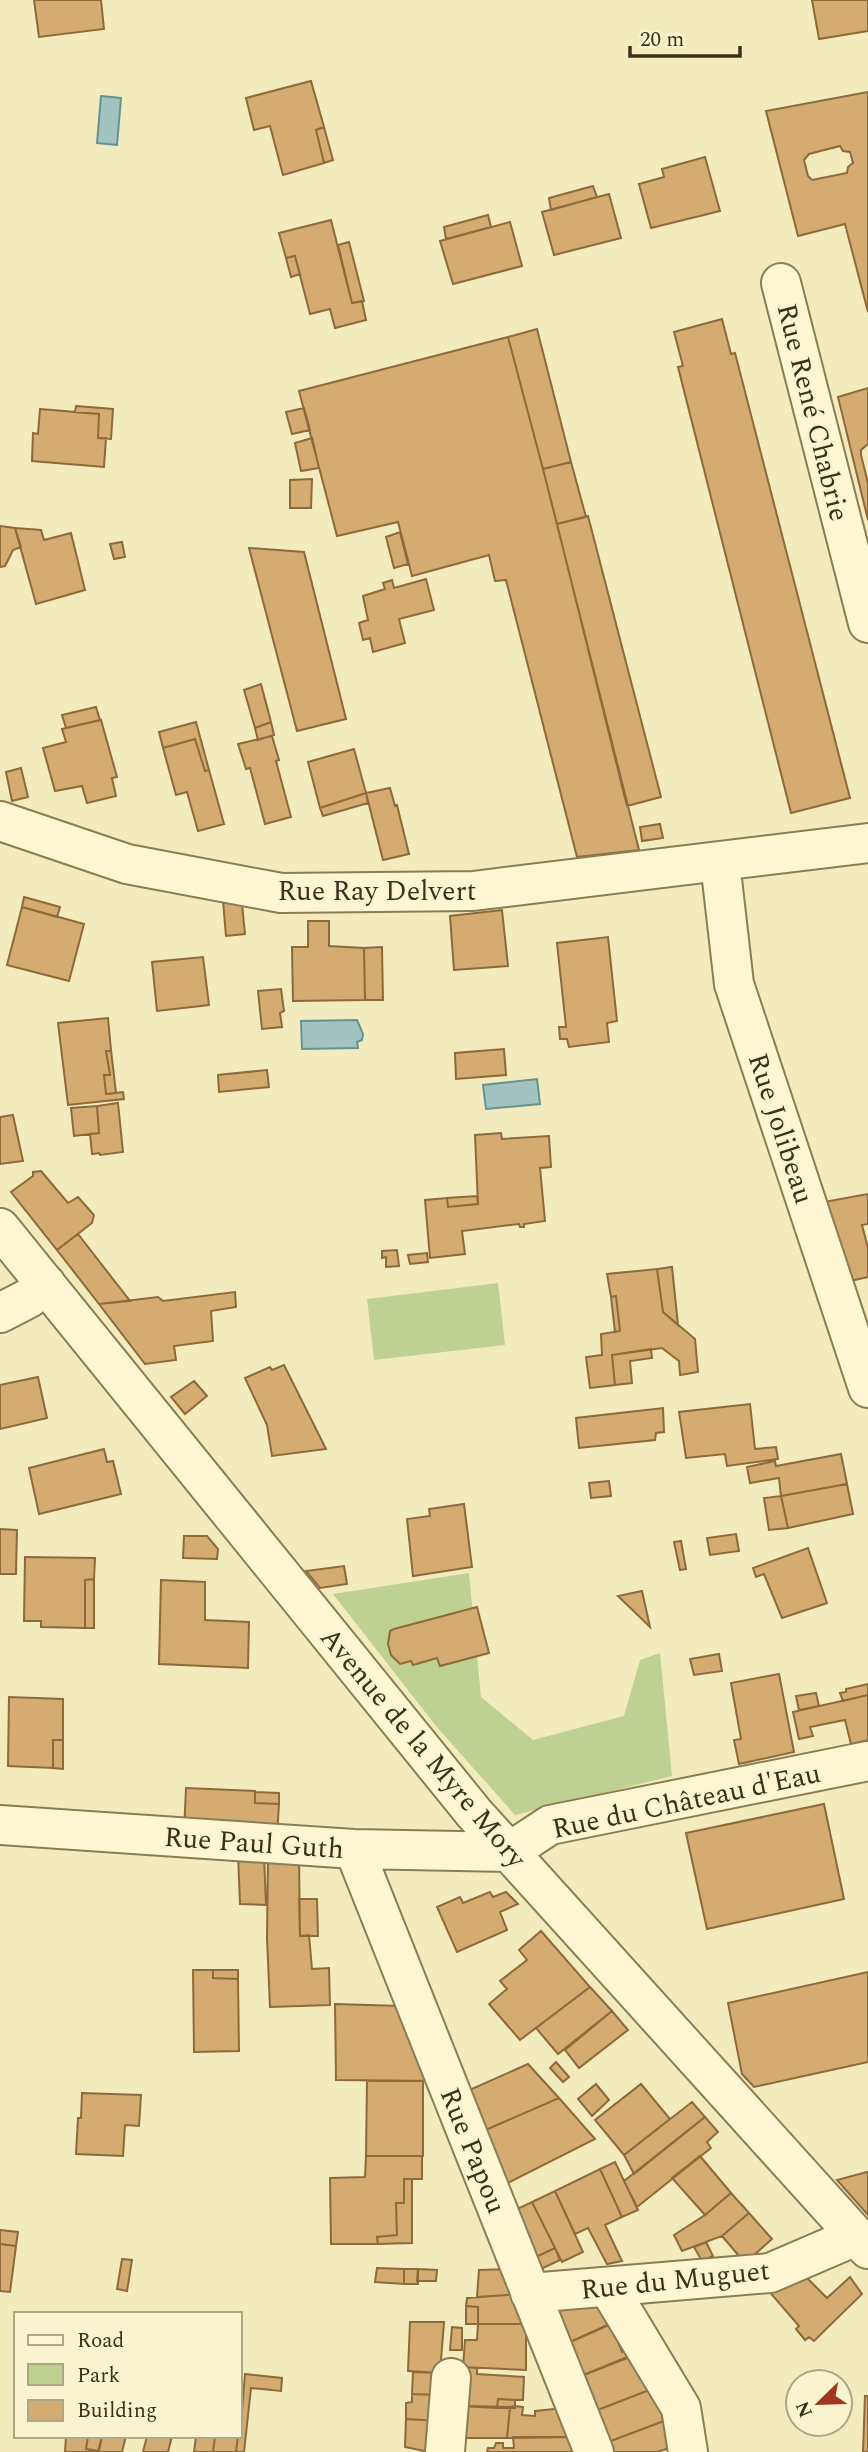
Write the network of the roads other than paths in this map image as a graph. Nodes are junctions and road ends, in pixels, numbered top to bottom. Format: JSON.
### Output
{"nodes":[{"id":1,"x":781,"y":283,"type":"dead end"},
{"id":2,"x":868,"y":623,"type":"edge"},
{"id":3,"x":0,"y":821,"type":"edge"},
{"id":4,"x":868,"y":843,"type":"edge"},
{"id":5,"x":720,"y":862,"type":"junction"},
{"id":6,"x":0,"y":1227,"type":"edge"},
{"id":7,"x":46,"y":1284,"type":"junction"},
{"id":8,"x":0,"y":1313,"type":"edge"},
{"id":9,"x":868,"y":1388,"type":"edge"},
{"id":10,"x":868,"y":1761,"type":"edge"},
{"id":11,"x":0,"y":1825,"type":"edge"},
{"id":12,"x":354,"y":1849,"type":"junction"},
{"id":13,"x":509,"y":1852,"type":"junction"},
{"id":14,"x":862,"y":2242,"type":"edge"},
{"id":15,"x":608,"y":2287,"type":"junction"},
{"id":16,"x":530,"y":2293,"type":"junction"},
{"id":17,"x":451,"y":2378,"type":"dead end"},
{"id":18,"x":445,"y":2452,"type":"edge"},
{"id":19,"x":594,"y":2452,"type":"edge"},
{"id":20,"x":688,"y":2452,"type":"edge"}],
"edges":[{"from":1,"to":2,"type":"street","name":"Rue René Chabrie"},
{"from":3,"to":5,"type":"street","name":"Rue Ray Delvert"},
{"from":4,"to":5,"type":"street","name":"Rue Ray Delvert"},
{"from":5,"to":9,"type":"street","name":"Rue Jolibeau"},
{"from":6,"to":7,"type":"street","name":"Avenue de la Myre Mory"},
{"from":7,"to":8,"type":"street"},
{"from":7,"to":13,"type":"street","name":"Avenue de la Myre Mory"},
{"from":10,"to":13,"type":"street","name":"Rue du Château d'Eau"},
{"from":11,"to":12,"type":"street","name":"Rue Paul Guth"},
{"from":12,"to":13,"type":"street","name":"Rue Paul Guth"},
{"from":12,"to":16,"type":"street","name":"Rue Papou"},
{"from":13,"to":14,"type":"street","name":"Avenue de la Myre Mory"},
{"from":14,"to":15,"type":"street","name":"Rue du Muguet"},
{"from":15,"to":16,"type":"street","name":"Rue du Muguet"},
{"from":15,"to":20,"type":"street"},
{"from":16,"to":19,"type":"street","name":"Rue Papou"},
{"from":17,"to":18,"type":"street"}]}
